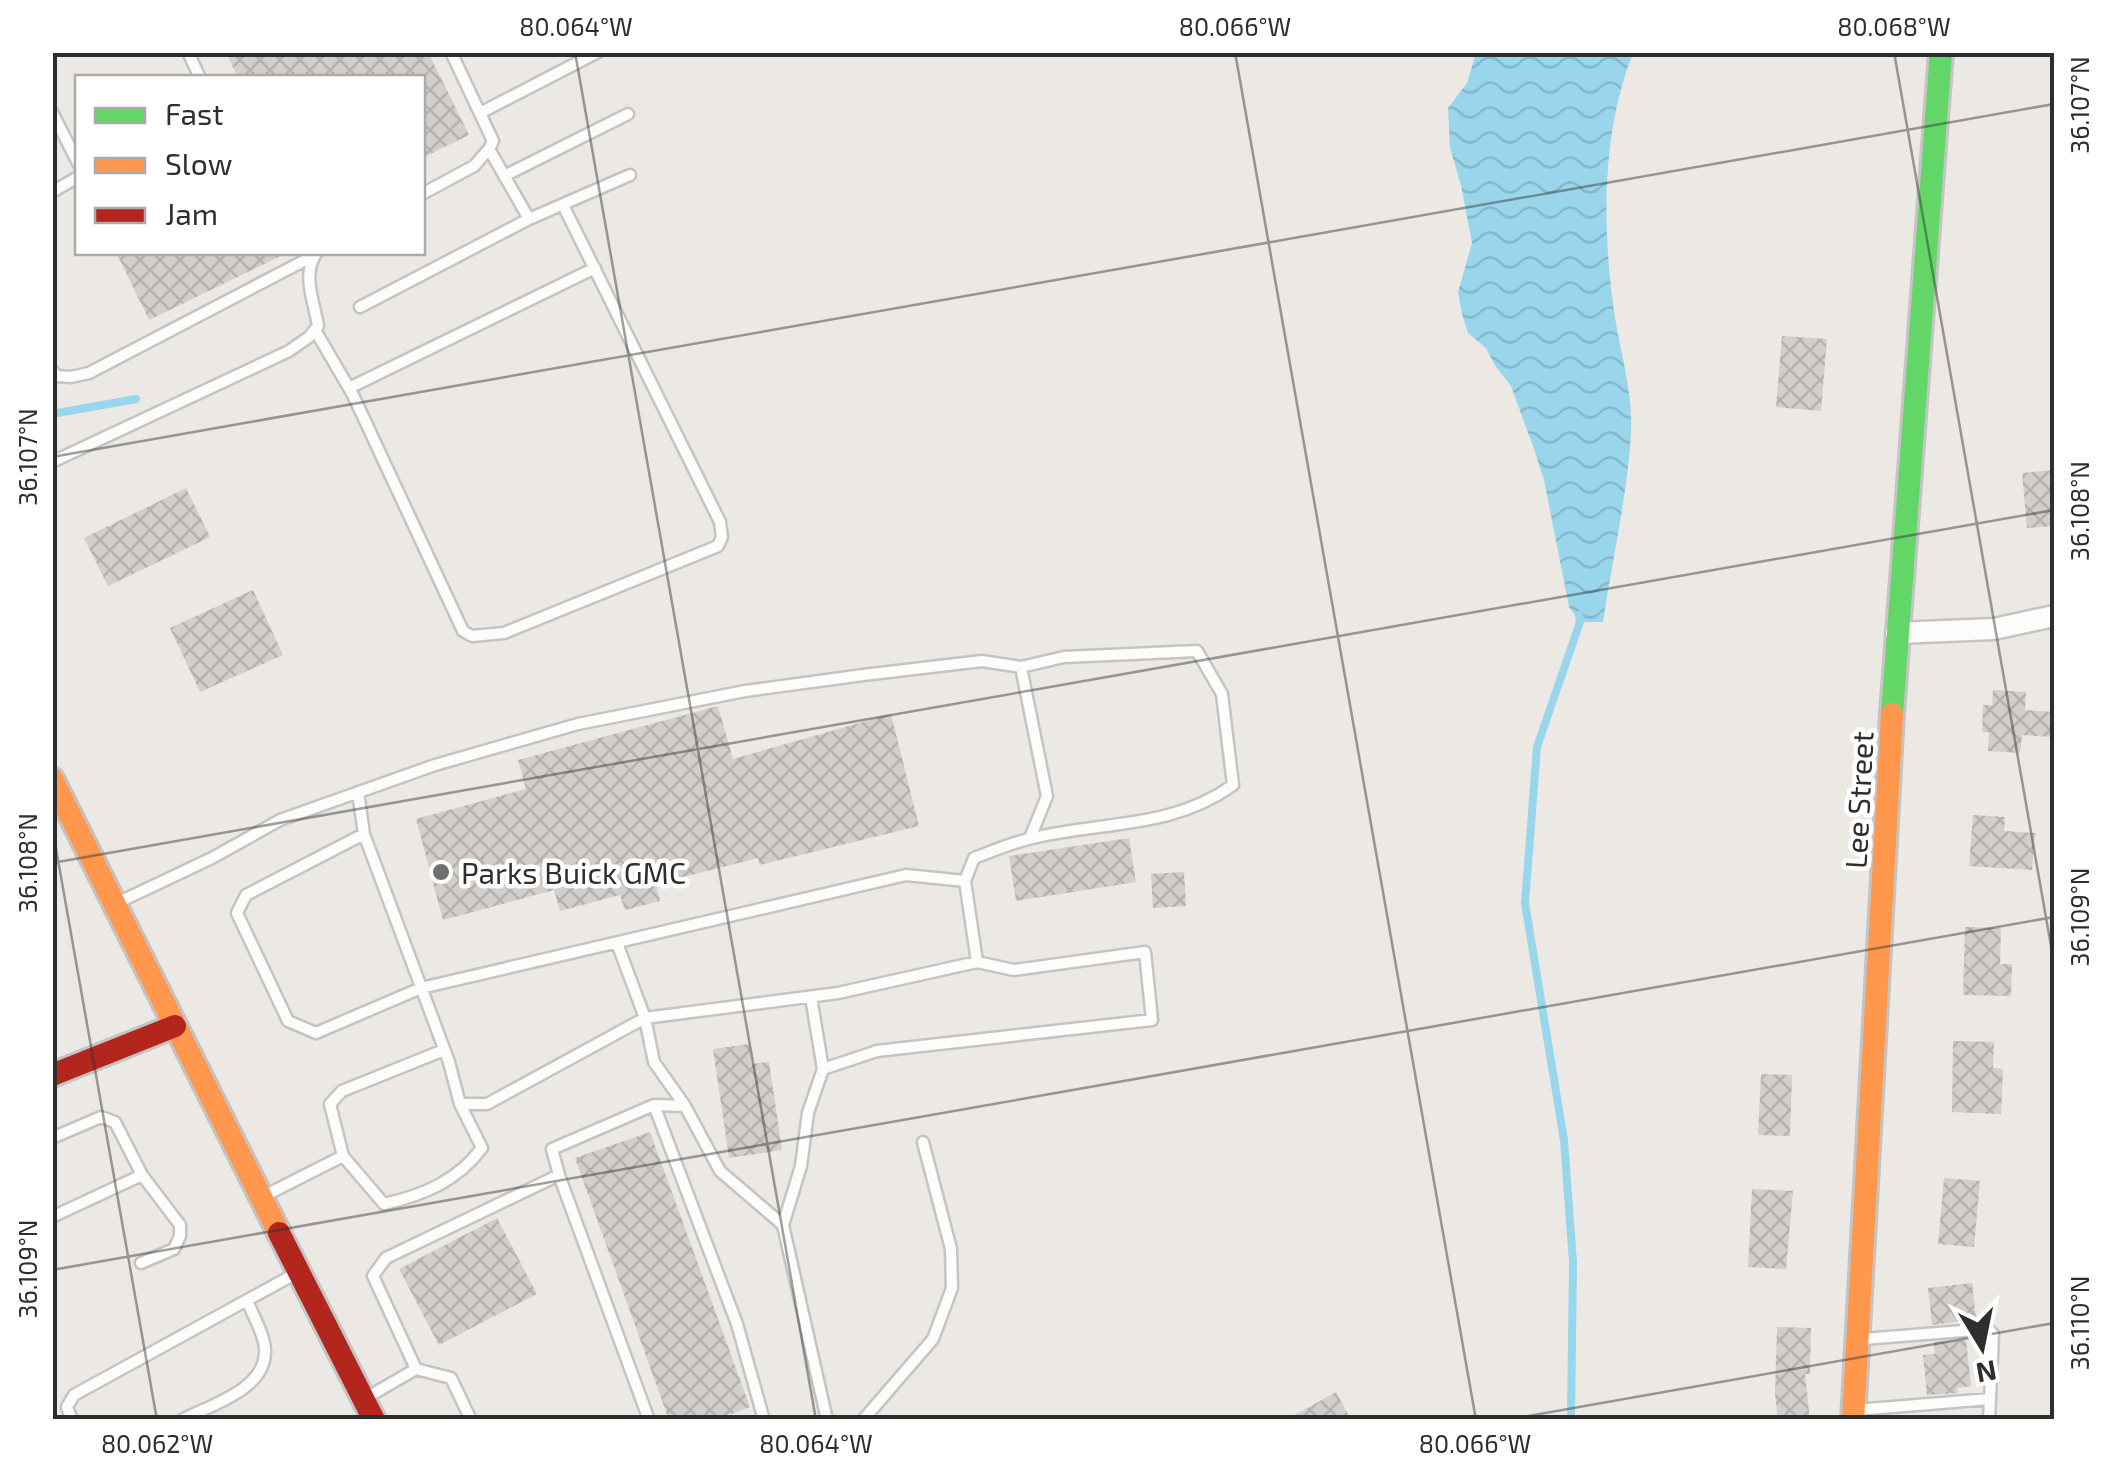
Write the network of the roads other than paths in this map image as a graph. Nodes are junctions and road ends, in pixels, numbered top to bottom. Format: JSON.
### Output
{"nodes":[{"id":1,"x":188,"y":52,"type":"edge"},
{"id":2,"x":451,"y":52,"type":"edge"},
{"id":3,"x":598,"y":52,"type":"edge"},
{"id":4,"x":1940,"y":52,"type":"edge"},
{"id":5,"x":199,"y":75,"type":"edge"},
{"id":6,"x":52,"y":112,"type":"edge"},
{"id":7,"x":480,"y":113,"type":"junction"},
{"id":8,"x":628,"y":114,"type":"dead end"},
{"id":9,"x":490,"y":148,"type":"junction"},
{"id":10,"x":75,"y":157,"type":"edge"},
{"id":11,"x":630,"y":175,"type":"dead end"},
{"id":12,"x":504,"y":176,"type":"junction"},
{"id":13,"x":75,"y":179,"type":"edge"},
{"id":14,"x":52,"y":192,"type":"edge"},
{"id":15,"x":425,"y":192,"type":"edge"},
{"id":16,"x":563,"y":204,"type":"junction"},
{"id":17,"x":529,"y":219,"type":"junction"},
{"id":18,"x":314,"y":255,"type":"edge"},
{"id":19,"x":315,"y":255,"type":"edge"},
{"id":20,"x":595,"y":268,"type":"junction"},
{"id":21,"x":360,"y":308,"type":"dead end"},
{"id":22,"x":315,"y":330,"type":"junction"},
{"id":23,"x":52,"y":370,"type":"edge"},
{"id":24,"x":349,"y":388,"type":"junction"},
{"id":25,"x":52,"y":462,"type":"edge"},
{"id":26,"x":2054,"y":616,"type":"edge"},
{"id":27,"x":1896,"y":633,"type":"junction"},
{"id":28,"x":1020,"y":667,"type":"junction"},
{"id":29,"x":52,"y":779,"type":"edge"},
{"id":30,"x":358,"y":792,"type":"junction"},
{"id":31,"x":364,"y":834,"type":"junction"},
{"id":32,"x":1030,"y":838,"type":"junction"},
{"id":33,"x":965,"y":881,"type":"junction"},
{"id":34,"x":114,"y":905,"type":"junction"},
{"id":35,"x":617,"y":942,"type":"junction"},
{"id":36,"x":977,"y":962,"type":"junction"},
{"id":37,"x":421,"y":988,"type":"junction"},
{"id":38,"x":812,"y":997,"type":"junction"},
{"id":39,"x":645,"y":1018,"type":"junction"},
{"id":40,"x":175,"y":1026,"type":"junction"},
{"id":41,"x":444,"y":1050,"type":"junction"},
{"id":42,"x":823,"y":1069,"type":"junction"},
{"id":43,"x":52,"y":1075,"type":"edge"},
{"id":44,"x":460,"y":1104,"type":"junction"},
{"id":45,"x":654,"y":1105,"type":"junction"},
{"id":46,"x":685,"y":1106,"type":"junction"},
{"id":47,"x":52,"y":1138,"type":"edge"},
{"id":48,"x":923,"y":1142,"type":"dead end"},
{"id":49,"x":343,"y":1156,"type":"junction"},
{"id":50,"x":142,"y":1175,"type":"junction"},
{"id":51,"x":559,"y":1176,"type":"junction"},
{"id":52,"x":261,"y":1198,"type":"junction"},
{"id":53,"x":52,"y":1217,"type":"edge"},
{"id":54,"x":783,"y":1225,"type":"junction"},
{"id":55,"x":141,"y":1263,"type":"dead end"},
{"id":56,"x":298,"y":1272,"type":"junction"},
{"id":57,"x":247,"y":1300,"type":"junction"},
{"id":58,"x":1857,"y":1340,"type":"junction"},
{"id":59,"x":416,"y":1369,"type":"junction"},
{"id":60,"x":1990,"y":1399,"type":"junction"},
{"id":61,"x":368,"y":1409,"type":"edge"},
{"id":62,"x":1853,"y":1415,"type":"edge"},
{"id":63,"x":72,"y":1420,"type":"edge"},
{"id":64,"x":182,"y":1420,"type":"edge"},
{"id":65,"x":472,"y":1420,"type":"edge"},
{"id":66,"x":649,"y":1420,"type":"edge"},
{"id":67,"x":764,"y":1420,"type":"edge"},
{"id":68,"x":828,"y":1420,"type":"edge"},
{"id":69,"x":863,"y":1420,"type":"edge"},
{"id":70,"x":1989,"y":1420,"type":"edge"}],
"edges":[{"from":1,"to":5,"type":"lane"},
{"from":2,"to":7,"type":"lane"},
{"from":3,"to":7,"type":"lane"},
{"from":4,"to":27,"type":"street","name":"Lee Street"},
{"from":6,"to":10,"type":"lane"},
{"from":7,"to":9,"type":"lane"},
{"from":8,"to":12,"type":"lane"},
{"from":9,"to":12,"type":"lane"},
{"from":9,"to":15,"type":"lane"},
{"from":11,"to":16,"type":"lane"},
{"from":12,"to":17,"type":"lane"},
{"from":13,"to":14,"type":"lane"},
{"from":16,"to":17,"type":"lane"},
{"from":16,"to":20,"type":"lane"},
{"from":17,"to":21,"type":"lane"},
{"from":18,"to":23,"type":"lane"},
{"from":19,"to":22,"type":"lane"},
{"from":20,"to":24,"type":"lane"},
{"from":20,"to":24,"type":"lane"},
{"from":22,"to":24,"type":"lane"},
{"from":22,"to":25,"type":"lane"},
{"from":26,"to":27,"type":"street"},
{"from":27,"to":58,"type":"street","name":"Lee Street"},
{"from":28,"to":30,"type":"lane"},
{"from":28,"to":32,"type":"lane"},
{"from":28,"to":32,"type":"lane"},
{"from":29,"to":34,"type":"street"},
{"from":30,"to":31,"type":"lane"},
{"from":30,"to":34,"type":"lane"},
{"from":31,"to":37,"type":"lane"},
{"from":31,"to":37,"type":"lane"},
{"from":32,"to":33,"type":"lane"},
{"from":33,"to":35,"type":"lane"},
{"from":33,"to":36,"type":"lane"},
{"from":34,"to":40,"type":"street"},
{"from":35,"to":37,"type":"lane"},
{"from":35,"to":39,"type":"lane"},
{"from":36,"to":38,"type":"lane"},
{"from":36,"to":42,"type":"lane"},
{"from":37,"to":41,"type":"lane"},
{"from":38,"to":39,"type":"lane"},
{"from":38,"to":42,"type":"lane"},
{"from":39,"to":44,"type":"lane"},
{"from":39,"to":46,"type":"lane"},
{"from":40,"to":43,"type":"street"},
{"from":40,"to":52,"type":"street"},
{"from":41,"to":44,"type":"lane"},
{"from":41,"to":49,"type":"lane"},
{"from":42,"to":54,"type":"lane"},
{"from":44,"to":49,"type":"lane"},
{"from":45,"to":46,"type":"lane"},
{"from":45,"to":51,"type":"lane"},
{"from":45,"to":67,"type":"lane"},
{"from":46,"to":54,"type":"lane"},
{"from":47,"to":50,"type":"lane"},
{"from":48,"to":69,"type":"lane"},
{"from":49,"to":52,"type":"lane"},
{"from":50,"to":53,"type":"lane"},
{"from":50,"to":55,"type":"lane"},
{"from":51,"to":59,"type":"lane"},
{"from":51,"to":66,"type":"lane"},
{"from":52,"to":56,"type":"street"},
{"from":54,"to":68,"type":"lane"},
{"from":56,"to":57,"type":"lane"},
{"from":56,"to":61,"type":"street"},
{"from":57,"to":63,"type":"lane"},
{"from":57,"to":64,"type":"lane"},
{"from":58,"to":60,"type":"lane"},
{"from":58,"to":62,"type":"street","name":"Lee Street"},
{"from":59,"to":61,"type":"lane"},
{"from":59,"to":65,"type":"lane"},
{"from":60,"to":62,"type":"lane"},
{"from":60,"to":70,"type":"lane"}]}
